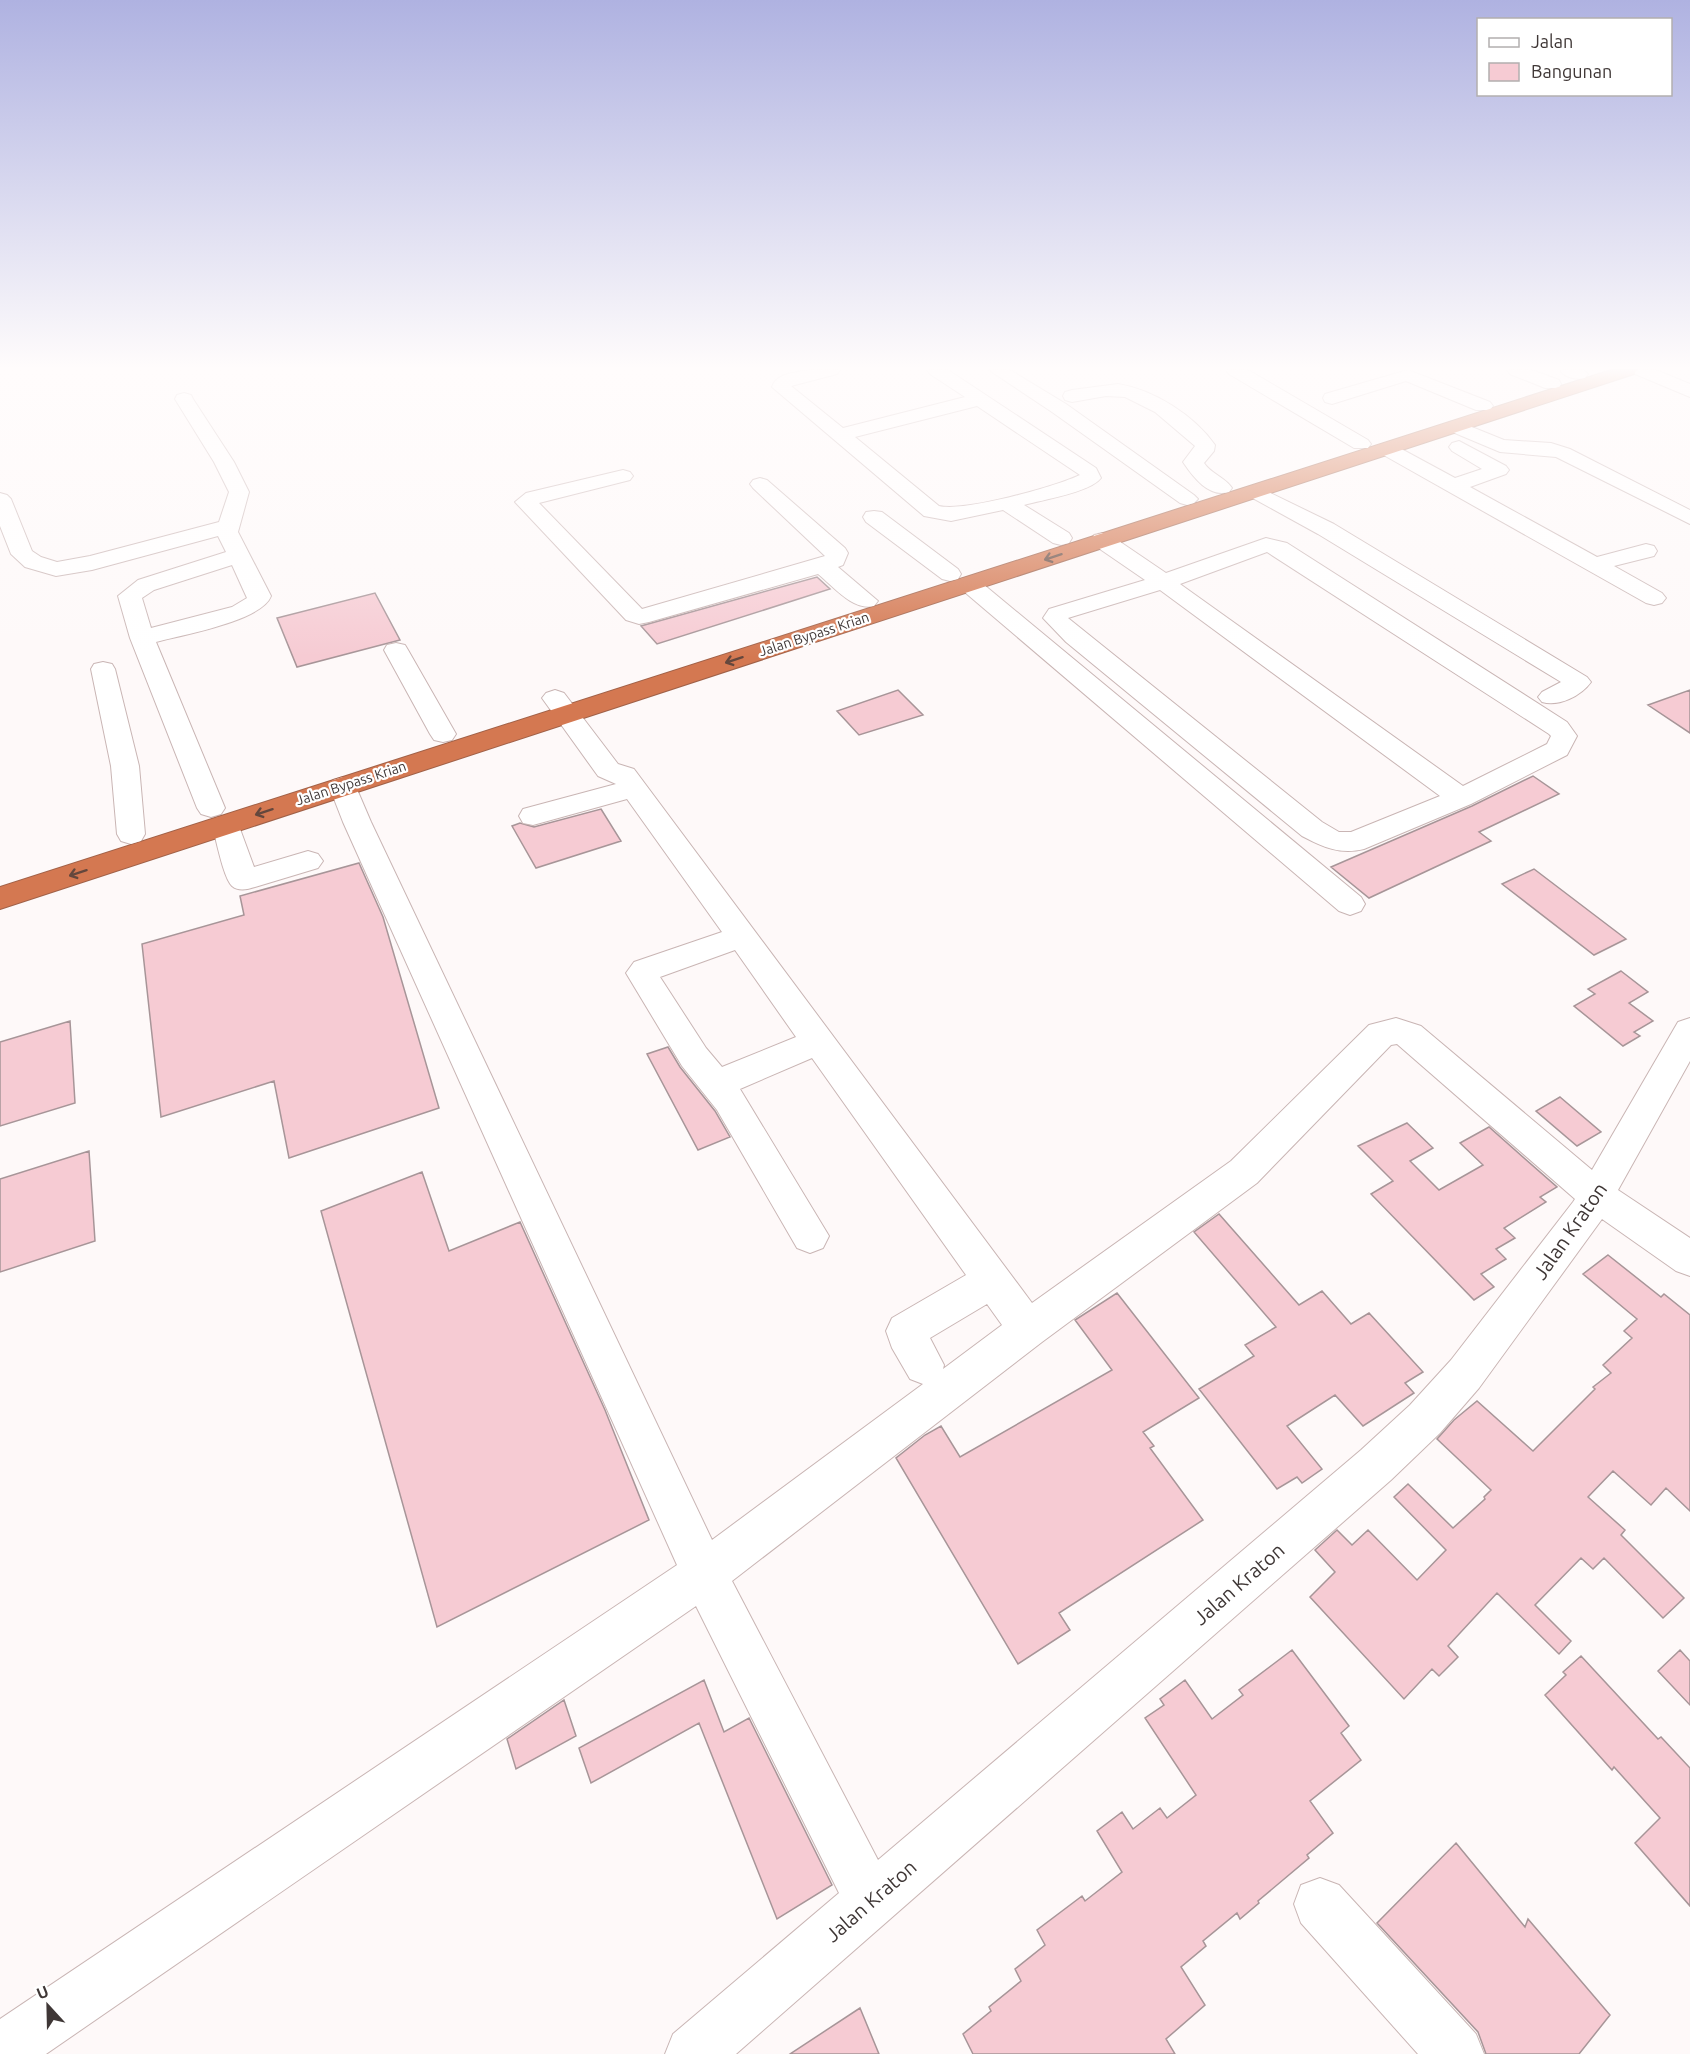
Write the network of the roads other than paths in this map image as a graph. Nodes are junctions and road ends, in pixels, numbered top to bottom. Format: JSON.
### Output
{"nodes":[{"id":1,"x":226,"y":466,"type":"edge"},
{"id":2,"x":878,"y":466,"type":"edge"},
{"id":3,"x":1080,"y":466,"type":"edge"},
{"id":4,"x":1140,"y":466,"type":"edge"},
{"id":5,"x":1196,"y":466,"type":"edge"},
{"id":6,"x":1292,"y":466,"type":"edge"},
{"id":7,"x":1336,"y":466,"type":"edge"},
{"id":8,"x":1417,"y":466,"type":"edge"},
{"id":9,"x":1492,"y":466,"type":"edge"},
{"id":10,"x":1588,"y":466,"type":"edge"},
{"id":11,"x":623,"y":476,"type":"dead end"},
{"id":12,"x":760,"y":484,"type":"dead end"},
{"id":13,"x":1452,"y":486,"type":"junction"},
{"id":14,"x":1222,"y":488,"type":"junction"},
{"id":15,"x":1256,"y":492,"type":"junction"},
{"id":16,"x":1187,"y":499,"type":"junction"},
{"id":17,"x":0,"y":500,"type":"edge"},
{"id":18,"x":1006,"y":503,"type":"junction"},
{"id":19,"x":874,"y":517,"type":"dead end"},
{"id":20,"x":1690,"y":518,"type":"edge"},
{"id":21,"x":1061,"y":538,"type":"junction"},
{"id":22,"x":1102,"y":540,"type":"junction"},
{"id":23,"x":232,"y":541,"type":"junction"},
{"id":24,"x":1646,"y":551,"type":"dead end"},
{"id":25,"x":1594,"y":565,"type":"junction"},
{"id":26,"x":822,"y":566,"type":"junction"},
{"id":27,"x":959,"y":579,"type":"junction"},
{"id":28,"x":1163,"y":582,"type":"junction"},
{"id":29,"x":1654,"y":598,"type":"dead end"},
{"id":30,"x":866,"y":601,"type":"junction"},
{"id":31,"x":142,"y":638,"type":"junction"},
{"id":32,"x":396,"y":651,"type":"dead end"},
{"id":33,"x":103,"y":669,"type":"dead end"},
{"id":34,"x":1551,"y":697,"type":"dead end"},
{"id":35,"x":567,"y":704,"type":"junction"},
{"id":36,"x":443,"y":734,"type":"junction"},
{"id":37,"x":628,"y":782,"type":"junction"},
{"id":38,"x":343,"y":786,"type":"junction"},
{"id":39,"x":1461,"y":798,"type":"junction"},
{"id":40,"x":532,"y":816,"type":"dead end"},
{"id":41,"x":219,"y":817,"type":"junction"},
{"id":42,"x":131,"y":834,"type":"junction"},
{"id":43,"x":308,"y":861,"type":"dead end"},
{"id":44,"x":0,"y":876,"type":"edge"},
{"id":45,"x":0,"y":898,"type":"edge"},
{"id":46,"x":1350,"y":904,"type":"dead end"},
{"id":47,"x":740,"y":937,"type":"junction"},
{"id":48,"x":1690,"y":1031,"type":"edge"},
{"id":49,"x":817,"y":1042,"type":"junction"},
{"id":50,"x":715,"y":1085,"type":"junction"},
{"id":51,"x":1597,"y":1196,"type":"junction"},
{"id":52,"x":810,"y":1236,"type":"dead end"},
{"id":53,"x":1690,"y":1259,"type":"edge"},
{"id":54,"x":992,"y":1281,"type":"junction"},
{"id":55,"x":1028,"y":1329,"type":"junction"},
{"id":56,"x":924,"y":1365,"type":"dead end"},
{"id":57,"x":704,"y":1574,"type":"junction"},
{"id":58,"x":871,"y":1901,"type":"junction"},
{"id":59,"x":1320,"y":1904,"type":"dead end"},
{"id":60,"x":0,"y":2052,"type":"edge"},
{"id":61,"x":693,"y":2054,"type":"edge"},
{"id":62,"x":1456,"y":2054,"type":"edge"}],
"edges":[{"from":1,"to":23,"type":"street"},
{"from":2,"to":18,"type":"street"},
{"from":3,"to":18,"type":"street"},
{"from":4,"to":16,"type":"street"},
{"from":5,"to":14,"type":"street"},
{"from":6,"to":14,"type":"highway","name":"Jalan Bypass Krian"},
{"from":7,"to":15,"type":"highway","name":"Jalan Bypass Krian"},
{"from":8,"to":13,"type":"street"},
{"from":9,"to":13,"type":"street"},
{"from":10,"to":20,"type":"street"},
{"from":11,"to":26,"type":"street"},
{"from":12,"to":26,"type":"street"},
{"from":13,"to":25,"type":"street"},
{"from":14,"to":16,"type":"highway","name":"Jalan Bypass Krian"},
{"from":15,"to":22,"type":"highway","name":"Jalan Bypass Krian"},
{"from":15,"to":34,"type":"street"},
{"from":16,"to":21,"type":"highway","name":"Jalan Bypass Krian"},
{"from":17,"to":23,"type":"street"},
{"from":18,"to":21,"type":"street"},
{"from":19,"to":27,"type":"street"},
{"from":21,"to":27,"type":"highway","name":"Jalan Bypass Krian"},
{"from":22,"to":27,"type":"highway","name":"Jalan Bypass Krian","one_way":true},
{"from":22,"to":28,"type":"street"},
{"from":23,"to":31,"type":"street"},
{"from":23,"to":31,"type":"street"},
{"from":24,"to":25,"type":"street"},
{"from":25,"to":29,"type":"street"},
{"from":26,"to":30,"type":"street"},
{"from":27,"to":30,"type":"highway","name":"Jalan Bypass Krian"},
{"from":27,"to":35,"type":"highway","name":"Jalan Bypass Krian","one_way":true},
{"from":27,"to":46,"type":"street"},
{"from":28,"to":39,"type":"street"},
{"from":28,"to":39,"type":"street"},
{"from":28,"to":39,"type":"street"},
{"from":30,"to":35,"type":"highway","name":"Jalan Bypass Krian"},
{"from":31,"to":41,"type":"street"},
{"from":32,"to":36,"type":"street"},
{"from":33,"to":42,"type":"street"},
{"from":35,"to":36,"type":"highway","name":"Jalan Bypass Krian"},
{"from":35,"to":37,"type":"street"},
{"from":35,"to":38,"type":"highway","name":"Jalan Bypass Krian"},
{"from":36,"to":41,"type":"highway","name":"Jalan Bypass Krian"},
{"from":37,"to":40,"type":"street"},
{"from":37,"to":47,"type":"street"},
{"from":38,"to":41,"type":"highway","name":"Jalan Bypass Krian","one_way":true},
{"from":38,"to":57,"type":"street"},
{"from":41,"to":42,"type":"highway","name":"Jalan Bypass Krian"},
{"from":41,"to":43,"type":"street"},
{"from":41,"to":45,"type":"highway","name":"Jalan Bypass Krian","one_way":true},
{"from":42,"to":44,"type":"highway","name":"Jalan Bypass Krian"},
{"from":47,"to":49,"type":"street"},
{"from":47,"to":50,"type":"street"},
{"from":48,"to":51,"type":"street","name":"Jalan Kraton"},
{"from":49,"to":50,"type":"street"},
{"from":49,"to":54,"type":"street"},
{"from":50,"to":52,"type":"street"},
{"from":51,"to":53,"type":"street"},
{"from":51,"to":55,"type":"street"},
{"from":51,"to":58,"type":"street","name":"Jalan Kraton"},
{"from":54,"to":55,"type":"street"},
{"from":54,"to":56,"type":"street"},
{"from":55,"to":57,"type":"street"},
{"from":57,"to":58,"type":"street"},
{"from":57,"to":60,"type":"street"},
{"from":58,"to":61,"type":"street","name":"Jalan Kraton"},
{"from":59,"to":62,"type":"street"}]}
